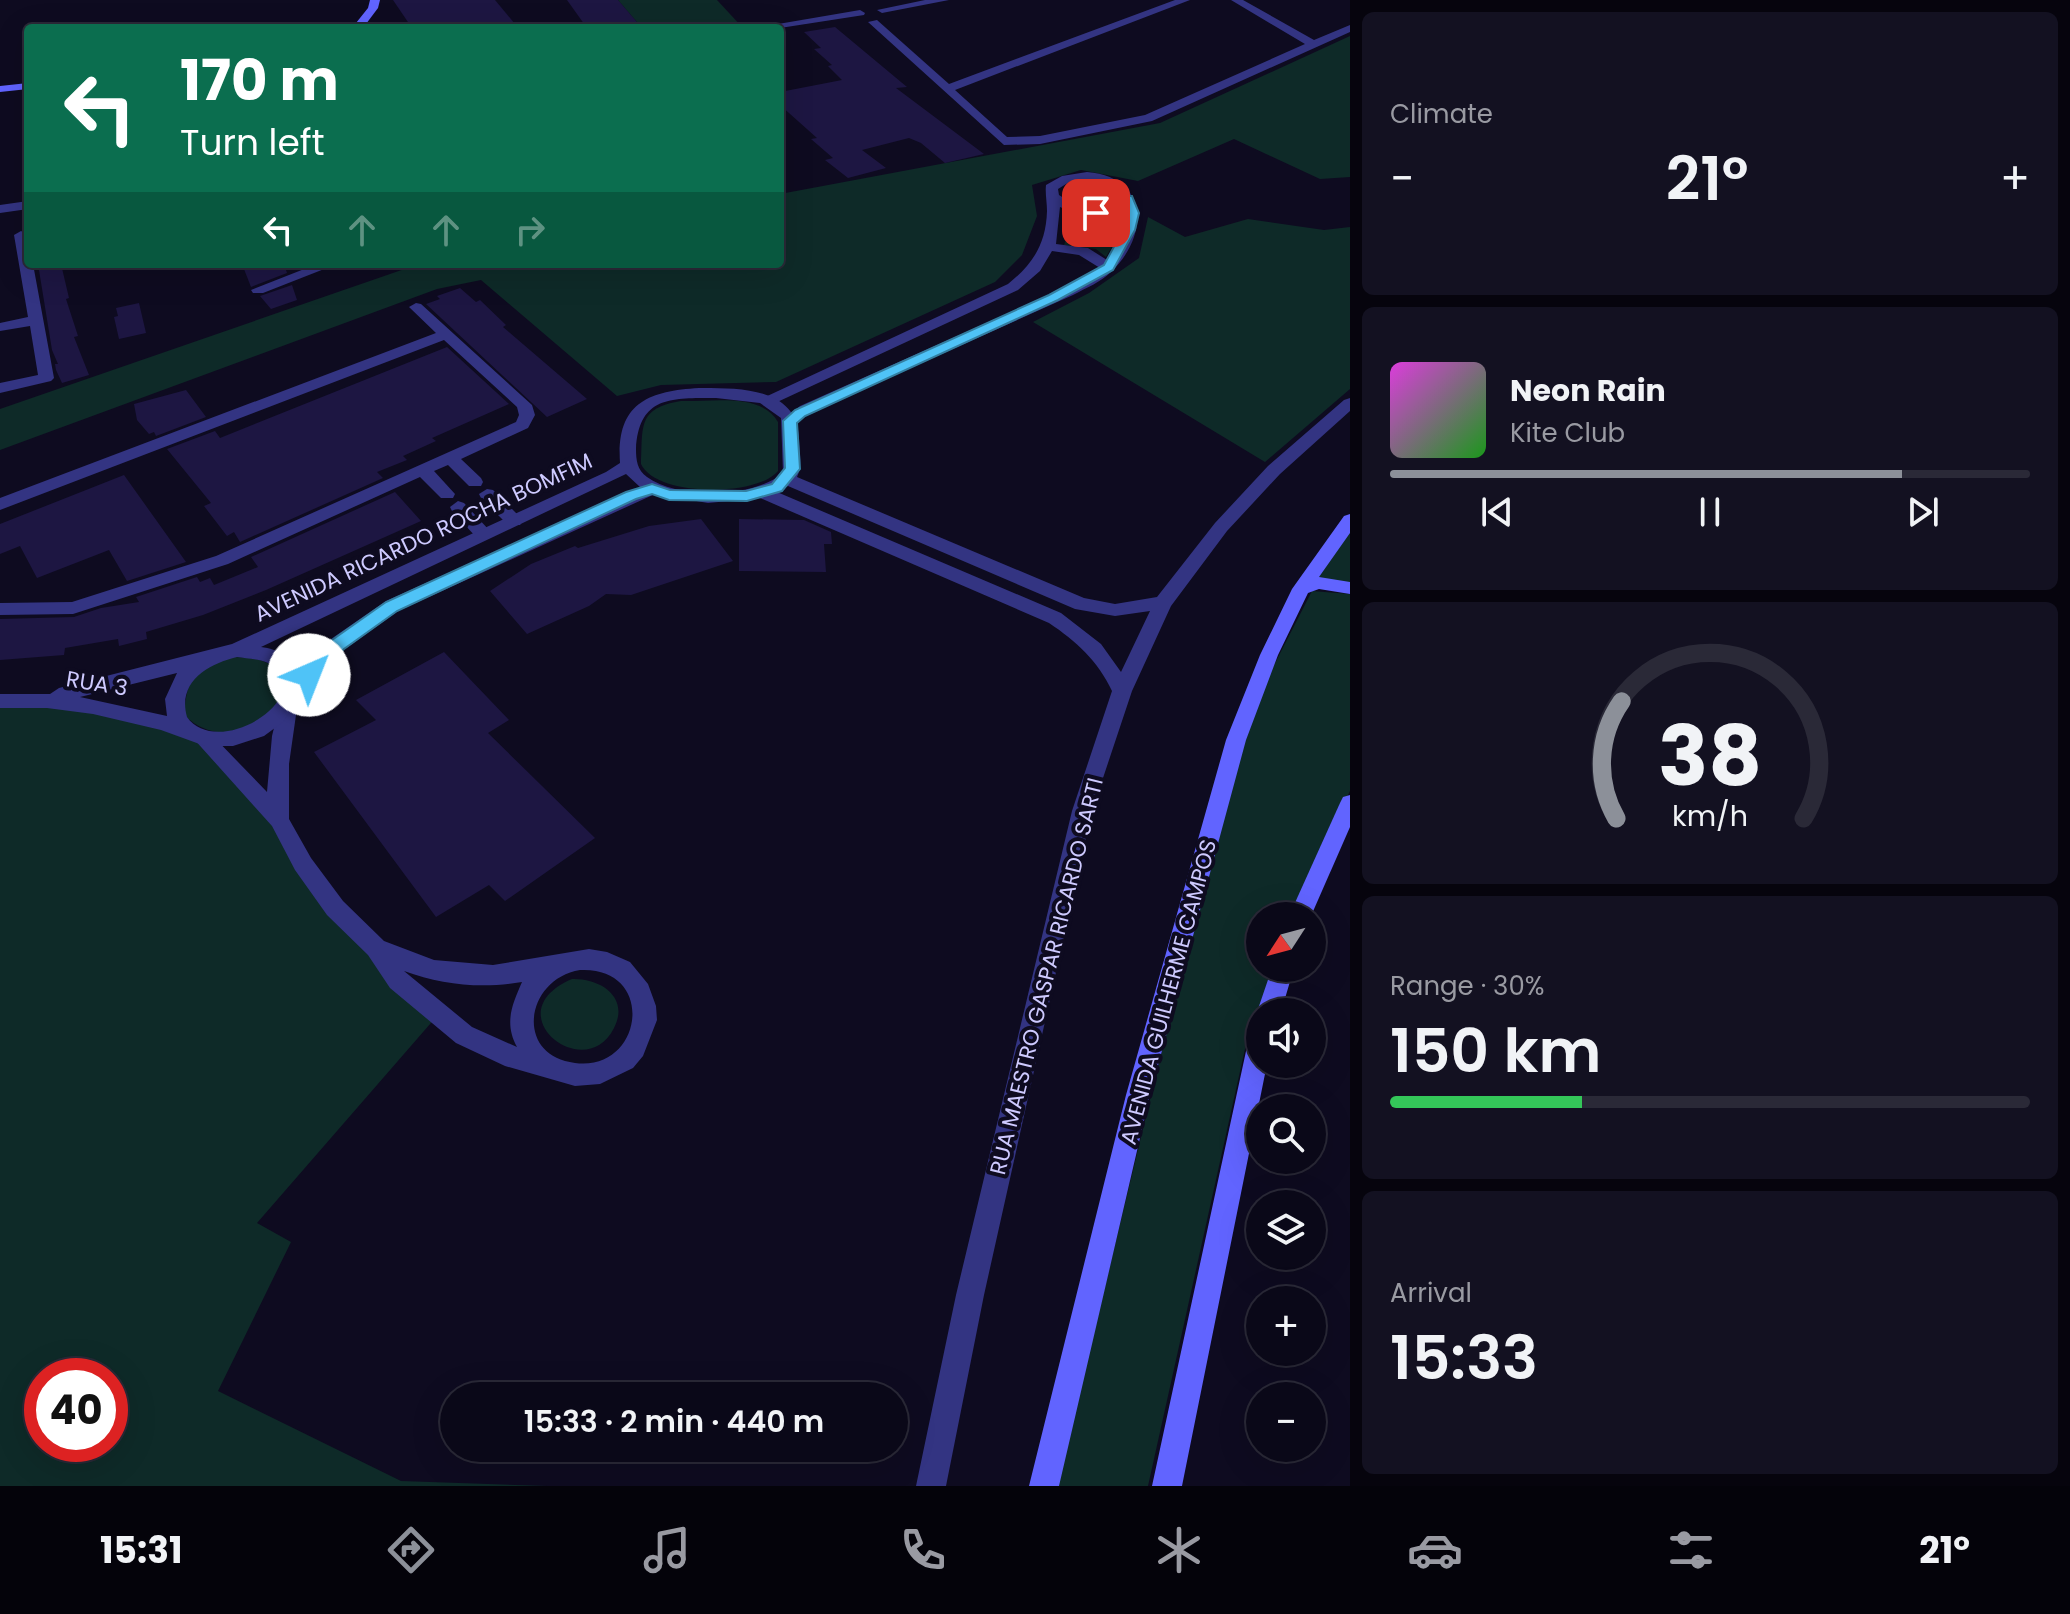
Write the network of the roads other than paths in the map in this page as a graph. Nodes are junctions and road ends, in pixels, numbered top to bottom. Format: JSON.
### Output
{"nodes":[{"id":1,"x":375,"y":0,"type":"edge"},
{"id":2,"x":845,"y":0,"type":"edge"},
{"id":3,"x":944,"y":0,"type":"edge"},
{"id":4,"x":1185,"y":0,"type":"edge"},
{"id":5,"x":1236,"y":0,"type":"edge"},
{"id":6,"x":882,"y":10,"type":"dead end"},
{"id":7,"x":873,"y":22,"type":"dead end"},
{"id":8,"x":360,"y":24,"type":"edge"},
{"id":9,"x":784,"y":24,"type":"edge"},
{"id":10,"x":1350,"y":28,"type":"edge"},
{"id":11,"x":1313,"y":44,"type":"junction"},
{"id":12,"x":24,"y":86,"type":"edge"},
{"id":13,"x":0,"y":89,"type":"edge"},
{"id":14,"x":947,"y":89,"type":"junction"},
{"id":15,"x":1053,"y":197,"type":"junction"},
{"id":16,"x":1128,"y":198,"type":"junction"},
{"id":17,"x":24,"y":206,"type":"edge"},
{"id":18,"x":0,"y":209,"type":"edge"},
{"id":19,"x":21,"y":235,"type":"dead end"},
{"id":20,"x":1049,"y":247,"type":"junction"},
{"id":21,"x":24,"y":252,"type":"edge"},
{"id":22,"x":1109,"y":267,"type":"junction"},
{"id":23,"x":27,"y":268,"type":"edge"},
{"id":24,"x":299,"y":269,"type":"edge"},
{"id":25,"x":258,"y":290,"type":"dead end"},
{"id":26,"x":416,"y":307,"type":"dead end"},
{"id":27,"x":36,"y":320,"type":"junction"},
{"id":28,"x":0,"y":327,"type":"edge"},
{"id":29,"x":445,"y":335,"type":"junction"},
{"id":30,"x":0,"y":388,"type":"edge"},
{"id":31,"x":768,"y":401,"type":"junction"},
{"id":32,"x":1350,"y":403,"type":"edge"},
{"id":33,"x":790,"y":421,"type":"junction"},
{"id":34,"x":451,"y":458,"type":"junction"},
{"id":35,"x":628,"y":465,"type":"junction"},
{"id":36,"x":424,"y":471,"type":"junction"},
{"id":37,"x":787,"y":479,"type":"junction"},
{"id":38,"x":652,"y":489,"type":"junction"},
{"id":39,"x":763,"y":493,"type":"junction"},
{"id":40,"x":0,"y":504,"type":"edge"},
{"id":41,"x":1350,"y":520,"type":"edge"},
{"id":42,"x":514,"y":521,"type":"junction"},
{"id":43,"x":483,"y":534,"type":"junction"},
{"id":44,"x":1350,"y":588,"type":"edge"},
{"id":45,"x":1301,"y":589,"type":"junction"},
{"id":46,"x":1163,"y":603,"type":"junction"},
{"id":47,"x":0,"y":609,"type":"edge"},
{"id":48,"x":237,"y":650,"type":"junction"},
{"id":49,"x":214,"y":656,"type":"junction"},
{"id":50,"x":1122,"y":691,"type":"junction"},
{"id":51,"x":41,"y":699,"type":"junction"},
{"id":52,"x":290,"y":699,"type":"junction"},
{"id":53,"x":0,"y":701,"type":"edge"},
{"id":54,"x":194,"y":734,"type":"junction"},
{"id":55,"x":1350,"y":803,"type":"edge"},
{"id":56,"x":279,"y":820,"type":"junction"},
{"id":57,"x":1306,"y":902,"type":"edge"},
{"id":58,"x":376,"y":948,"type":"junction"},
{"id":59,"x":557,"y":965,"type":"junction"},
{"id":60,"x":551,"y":1068,"type":"junction"},
{"id":61,"x":1252,"y":1078,"type":"edge"},
{"id":62,"x":931,"y":1486,"type":"edge"},
{"id":63,"x":1044,"y":1486,"type":"edge"},
{"id":64,"x":1167,"y":1486,"type":"edge"}],
"edges":[{"from":1,"to":8,"type":"main road"},
{"from":2,"to":9,"type":"street"},
{"from":3,"to":6,"type":"street"},
{"from":4,"to":14,"type":"street"},
{"from":5,"to":11,"type":"street"},
{"from":7,"to":14,"type":"street"},
{"from":10,"to":11,"type":"street"},
{"from":11,"to":14,"type":"street"},
{"from":12,"to":13,"type":"main road"},
{"from":15,"to":16,"type":"street"},
{"from":15,"to":16,"type":"street"},
{"from":15,"to":20,"type":"street"},
{"from":16,"to":22,"type":"street"},
{"from":17,"to":18,"type":"street"},
{"from":19,"to":21,"type":"street"},
{"from":20,"to":22,"type":"street"},
{"from":20,"to":31,"type":"street"},
{"from":22,"to":33,"type":"street"},
{"from":23,"to":27,"type":"street"},
{"from":24,"to":25,"type":"street"},
{"from":26,"to":29,"type":"street"},
{"from":27,"to":28,"type":"street"},
{"from":27,"to":30,"type":"street"},
{"from":29,"to":34,"type":"street"},
{"from":29,"to":40,"type":"street"},
{"from":31,"to":33,"type":"street"},
{"from":31,"to":35,"type":"street","name":"AVENIDA RICARDO ROCHA BOMFIM"},
{"from":32,"to":46,"type":"street","name":"RUA MAESTRO GASPAR RICARDO SARTI"},
{"from":33,"to":37,"type":"street"},
{"from":34,"to":36,"type":"street"},
{"from":34,"to":42,"type":"street"},
{"from":35,"to":38,"type":"street","name":"AVENIDA RICARDO ROCHA BOMFIM"},
{"from":35,"to":42,"type":"street","name":"AVENIDA RICARDO ROCHA BOMFIM"},
{"from":36,"to":43,"type":"street"},
{"from":36,"to":47,"type":"street"},
{"from":37,"to":39,"type":"street"},
{"from":37,"to":46,"type":"street"},
{"from":38,"to":39,"type":"street"},
{"from":38,"to":52,"type":"street"},
{"from":39,"to":50,"type":"street"},
{"from":41,"to":45,"type":"main road","name":"AVENIDA GUILHERME CAMPOS"},
{"from":42,"to":43,"type":"street","name":"AVENIDA RICARDO ROCHA BOMFIM"},
{"from":43,"to":48,"type":"street","name":"AVENIDA RICARDO ROCHA BOMFIM"},
{"from":44,"to":45,"type":"main road"},
{"from":45,"to":63,"type":"main road","name":"AVENIDA GUILHERME CAMPOS"},
{"from":46,"to":50,"type":"street","name":"RUA MAESTRO GASPAR RICARDO SARTI"},
{"from":48,"to":49,"type":"street"},
{"from":48,"to":52,"type":"street"},
{"from":49,"to":51,"type":"street"},
{"from":49,"to":54,"type":"street"},
{"from":50,"to":62,"type":"street","name":"RUA MAESTRO GASPAR RICARDO SARTI"},
{"from":51,"to":53,"type":"street","name":"RUA 3"},
{"from":51,"to":54,"type":"street","name":"RUA 3"},
{"from":52,"to":54,"type":"street"},
{"from":52,"to":56,"type":"street"},
{"from":54,"to":56,"type":"street"},
{"from":55,"to":57,"type":"main road"},
{"from":56,"to":58,"type":"street"},
{"from":58,"to":59,"type":"street"},
{"from":58,"to":60,"type":"street"},
{"from":59,"to":60,"type":"street"},
{"from":59,"to":60,"type":"street"},
{"from":61,"to":64,"type":"main road"}]}
